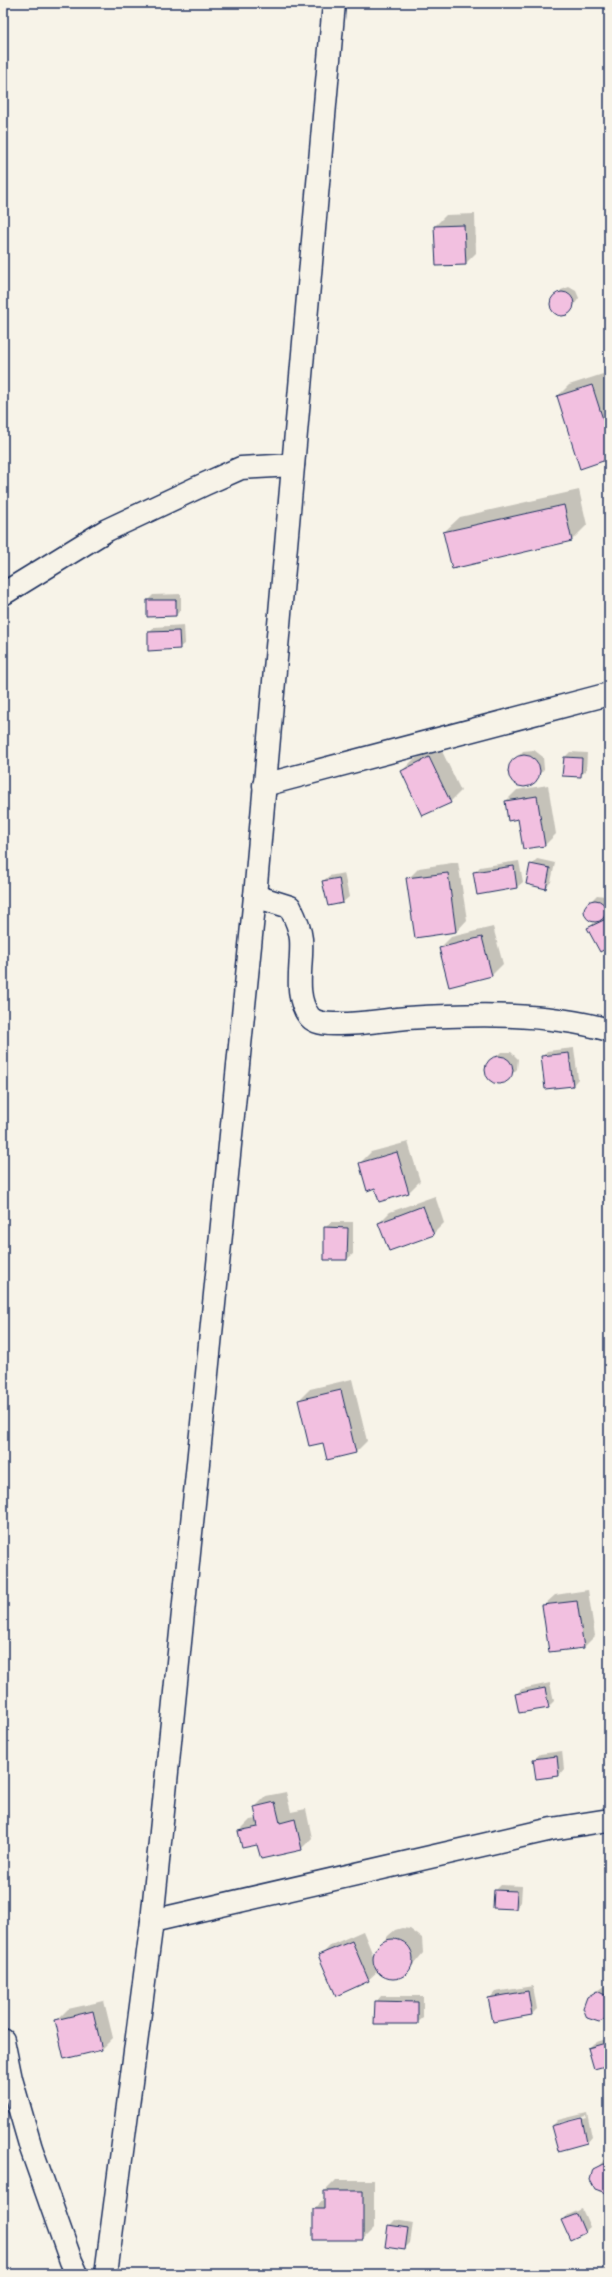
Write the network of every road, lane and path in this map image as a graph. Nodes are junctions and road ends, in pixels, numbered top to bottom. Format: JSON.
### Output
{"nodes":[{"id":1,"x":334,"y":3,"type":"edge"},
{"id":2,"x":293,"y":465,"type":"junction"},
{"id":3,"x":3,"y":594,"type":"edge"},
{"id":4,"x":609,"y":694,"type":"edge"},
{"id":5,"x":264,"y":785,"type":"junction"},
{"id":6,"x":255,"y":896,"type":"junction"},
{"id":7,"x":609,"y":1030,"type":"edge"},
{"id":8,"x":609,"y":1820,"type":"edge"},
{"id":9,"x":152,"y":1921,"type":"junction"},
{"id":10,"x":3,"y":2040,"type":"edge"},
{"id":11,"x":77,"y":2274,"type":"edge"},
{"id":12,"x":106,"y":2274,"type":"edge"}],
"edges":[{"from":1,"to":2,"type":"street"},
{"from":2,"to":3,"type":"street"},
{"from":2,"to":5,"type":"street"},
{"from":4,"to":5,"type":"street"},
{"from":5,"to":6,"type":"street"},
{"from":6,"to":7,"type":"street"},
{"from":6,"to":9,"type":"street"},
{"from":8,"to":9,"type":"street"},
{"from":9,"to":12,"type":"street"},
{"from":10,"to":11,"type":"street"}]}
